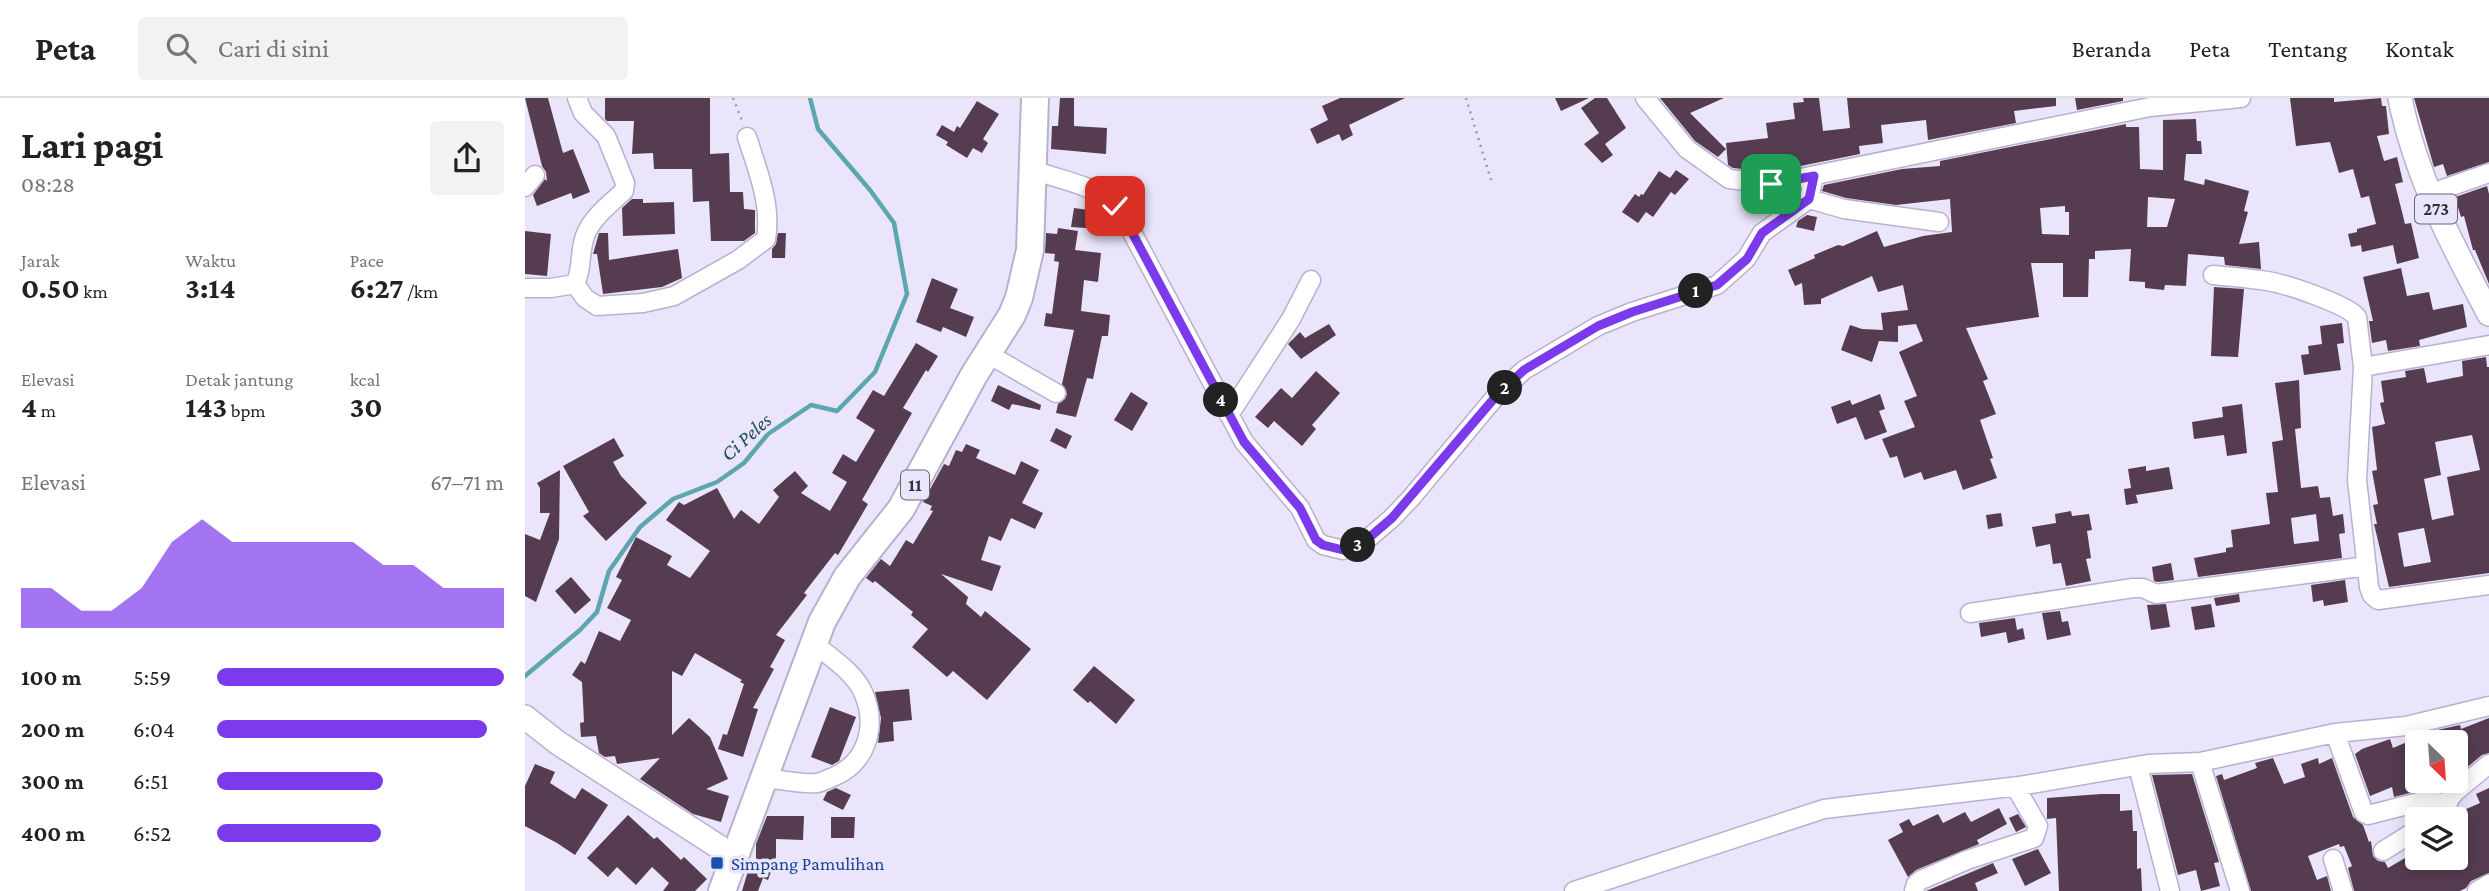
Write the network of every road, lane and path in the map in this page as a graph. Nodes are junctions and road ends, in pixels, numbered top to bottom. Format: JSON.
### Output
{"nodes":[{"id":1,"x":577,"y":98,"type":"edge"},
{"id":2,"x":733,"y":98,"type":"edge"},
{"id":3,"x":1035,"y":98,"type":"edge"},
{"id":4,"x":1466,"y":98,"type":"edge"},
{"id":5,"x":1645,"y":98,"type":"edge"},
{"id":6,"x":2241,"y":98,"type":"edge"},
{"id":7,"x":2400,"y":98,"type":"edge"},
{"id":8,"x":747,"y":136,"type":"joint"},
{"id":9,"x":1034,"y":170,"type":"junction"},
{"id":10,"x":2489,"y":173,"type":"edge"},
{"id":11,"x":1814,"y":176,"type":"junction"},
{"id":12,"x":1491,"y":180,"type":"dead end"},
{"id":13,"x":2429,"y":194,"type":"junction"},
{"id":14,"x":1809,"y":199,"type":"junction"},
{"id":15,"x":1939,"y":222,"type":"dead end"},
{"id":16,"x":2213,"y":275,"type":"dead end"},
{"id":17,"x":1311,"y":280,"type":"dead end"},
{"id":18,"x":575,"y":284,"type":"junction"},
{"id":19,"x":525,"y":288,"type":"edge"},
{"id":20,"x":2489,"y":314,"type":"edge"},
{"id":21,"x":2489,"y":345,"type":"edge"},
{"id":22,"x":988,"y":354,"type":"junction"},
{"id":23,"x":2363,"y":367,"type":"junction"},
{"id":24,"x":1056,"y":393,"type":"dead end"},
{"id":25,"x":1229,"y":415,"type":"junction"},
{"id":26,"x":2367,"y":566,"type":"junction"},
{"id":27,"x":2489,"y":585,"type":"edge"},
{"id":28,"x":1971,"y":613,"type":"dead end"},
{"id":29,"x":813,"y":643,"type":"junction"},
{"id":30,"x":2489,"y":706,"type":"edge"},
{"id":31,"x":525,"y":717,"type":"edge"},
{"id":32,"x":2335,"y":733,"type":"junction"},
{"id":33,"x":2200,"y":762,"type":"junction"},
{"id":34,"x":2489,"y":764,"type":"edge"},
{"id":35,"x":2138,"y":766,"type":"junction"},
{"id":36,"x":764,"y":778,"type":"junction"},
{"id":37,"x":2019,"y":786,"type":"junction"},
{"id":38,"x":2448,"y":804,"type":"junction"},
{"id":39,"x":2445,"y":807,"type":"edge"},
{"id":40,"x":2405,"y":837,"type":"edge"},
{"id":41,"x":2383,"y":850,"type":"dead end"},
{"id":42,"x":733,"y":856,"type":"junction"},
{"id":43,"x":2333,"y":859,"type":"dead end"},
{"id":44,"x":2489,"y":884,"type":"edge"},
{"id":45,"x":722,"y":891,"type":"edge"},
{"id":46,"x":1574,"y":891,"type":"edge"},
{"id":47,"x":1914,"y":891,"type":"edge"},
{"id":48,"x":2170,"y":891,"type":"edge"},
{"id":49,"x":2240,"y":891,"type":"edge"},
{"id":50,"x":2343,"y":891,"type":"edge"},
{"id":51,"x":2477,"y":891,"type":"edge"}],
"edges":[{"from":1,"to":18,"type":"street"},
{"from":2,"to":8,"type":"path"},
{"from":3,"to":9,"type":"highway","number":"11"},
{"from":4,"to":12,"type":"path"},
{"from":5,"to":11,"type":"street"},
{"from":6,"to":11,"type":"street"},
{"from":7,"to":13,"type":"main road","number":"273"},
{"from":8,"to":18,"type":"street"},
{"from":9,"to":22,"type":"highway","number":"11"},
{"from":9,"to":25,"type":"street"},
{"from":10,"to":13,"type":"street"},
{"from":11,"to":14,"type":"street"},
{"from":13,"to":20,"type":"main road","number":"273"},
{"from":14,"to":15,"type":"street"},
{"from":14,"to":25,"type":"street"},
{"from":16,"to":23,"type":"street"},
{"from":17,"to":25,"type":"street"},
{"from":18,"to":19,"type":"street"},
{"from":21,"to":23,"type":"street"},
{"from":22,"to":24,"type":"street"},
{"from":22,"to":29,"type":"highway","number":"11"},
{"from":23,"to":26,"type":"street"},
{"from":26,"to":27,"type":"street"},
{"from":26,"to":28,"type":"street"},
{"from":29,"to":36,"type":"highway","number":"11"},
{"from":29,"to":36,"type":"street"},
{"from":30,"to":32,"type":"street"},
{"from":31,"to":42,"type":"main road"},
{"from":32,"to":33,"type":"street"},
{"from":32,"to":38,"type":"street"},
{"from":33,"to":35,"type":"street"},
{"from":33,"to":49,"type":"street"},
{"from":34,"to":38,"type":"street"},
{"from":35,"to":37,"type":"street"},
{"from":35,"to":48,"type":"street"},
{"from":36,"to":42,"type":"highway","number":"11"},
{"from":37,"to":46,"type":"street"},
{"from":37,"to":47,"type":"street"},
{"from":38,"to":39,"type":"street"},
{"from":40,"to":41,"type":"street"},
{"from":42,"to":45,"type":"highway","number":"11"},
{"from":43,"to":50,"type":"street"},
{"from":44,"to":51,"type":"street"}]}
